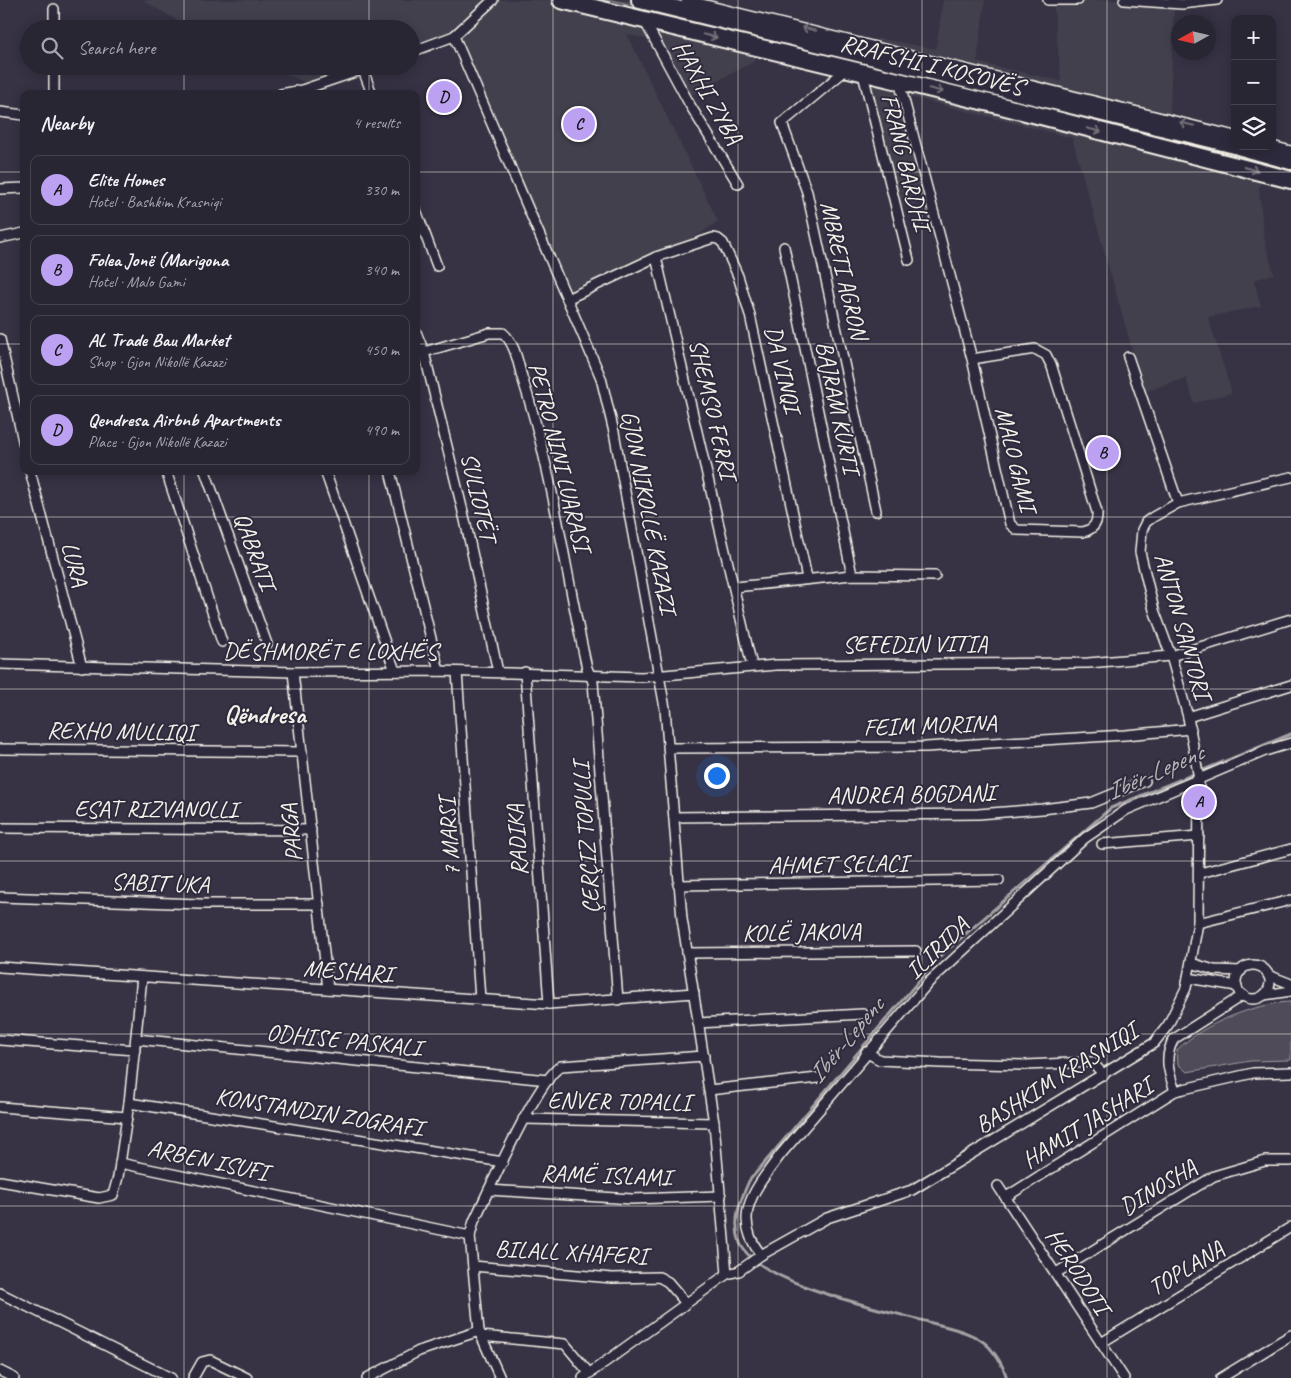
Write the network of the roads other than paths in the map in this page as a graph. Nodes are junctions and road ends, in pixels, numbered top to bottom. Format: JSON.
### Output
{"nodes":[{"id":1,"x":493,"y":0,"type":"edge"},
{"id":2,"x":561,"y":0,"type":"edge"},
{"id":3,"x":640,"y":0,"type":"edge"},
{"id":4,"x":686,"y":0,"type":"edge"},
{"id":5,"x":1048,"y":0,"type":"edge"},
{"id":6,"x":1078,"y":0,"type":"edge"},
{"id":7,"x":1124,"y":0,"type":"edge"},
{"id":8,"x":1217,"y":0,"type":"edge"},
{"id":9,"x":54,"y":9,"type":"dead end"},
{"id":10,"x":54,"y":20,"type":"edge"},
{"id":11,"x":644,"y":20,"type":"junction"},
{"id":12,"x":454,"y":36,"type":"junction"},
{"id":13,"x":420,"y":49,"type":"edge"},
{"id":14,"x":847,"y":69,"type":"junction"},
{"id":15,"x":863,"y":74,"type":"junction"},
{"id":16,"x":54,"y":75,"type":"edge"},
{"id":17,"x":348,"y":75,"type":"edge"},
{"id":18,"x":365,"y":75,"type":"edge"},
{"id":19,"x":899,"y":81,"type":"junction"},
{"id":20,"x":54,"y":90,"type":"edge"},
{"id":21,"x":302,"y":90,"type":"edge"},
{"id":22,"x":370,"y":90,"type":"edge"},
{"id":23,"x":0,"y":112,"type":"edge"},
{"id":24,"x":20,"y":114,"type":"edge"},
{"id":25,"x":1231,"y":135,"type":"edge"},
{"id":26,"x":1231,"y":144,"type":"edge"},
{"id":27,"x":1276,"y":147,"type":"edge"},
{"id":28,"x":1252,"y":150,"type":"edge"},
{"id":29,"x":1291,"y":151,"type":"edge"},
{"id":30,"x":1291,"y":161,"type":"edge"},
{"id":31,"x":1291,"y":180,"type":"edge"},
{"id":32,"x":738,"y":184,"type":"dead end"},
{"id":33,"x":20,"y":188,"type":"edge"},
{"id":34,"x":0,"y":189,"type":"edge"},
{"id":35,"x":420,"y":221,"type":"edge"},
{"id":36,"x":20,"y":234,"type":"edge"},
{"id":37,"x":0,"y":238,"type":"edge"},
{"id":38,"x":784,"y":247,"type":"dead end"},
{"id":39,"x":656,"y":257,"type":"junction"},
{"id":40,"x":910,"y":260,"type":"dead end"},
{"id":41,"x":437,"y":266,"type":"dead end"},
{"id":42,"x":567,"y":299,"type":"junction"},
{"id":43,"x":0,"y":339,"type":"edge"},
{"id":44,"x":420,"y":342,"type":"edge"},
{"id":45,"x":424,"y":352,"type":"junction"},
{"id":46,"x":1128,"y":356,"type":"dead end"},
{"id":47,"x":972,"y":359,"type":"junction"},
{"id":48,"x":20,"y":427,"type":"edge"},
{"id":49,"x":31,"y":475,"type":"edge"},
{"id":50,"x":167,"y":475,"type":"edge"},
{"id":51,"x":206,"y":475,"type":"edge"},
{"id":52,"x":326,"y":475,"type":"edge"},
{"id":53,"x":391,"y":475,"type":"edge"},
{"id":54,"x":1291,"y":477,"type":"edge"},
{"id":55,"x":1178,"y":503,"type":"junction"},
{"id":56,"x":876,"y":512,"type":"dead end"},
{"id":57,"x":852,"y":575,"type":"junction"},
{"id":58,"x":936,"y":576,"type":"dead end"},
{"id":59,"x":807,"y":578,"type":"junction"},
{"id":60,"x":735,"y":587,"type":"junction"},
{"id":61,"x":1291,"y":619,"type":"edge"},
{"id":62,"x":222,"y":642,"type":"dead end"},
{"id":63,"x":266,"y":644,"type":"dead end"},
{"id":64,"x":1171,"y":656,"type":"junction"},
{"id":65,"x":0,"y":664,"type":"edge"},
{"id":66,"x":752,"y":666,"type":"junction"},
{"id":67,"x":82,"y":667,"type":"junction"},
{"id":68,"x":395,"y":671,"type":"junction"},
{"id":69,"x":439,"y":671,"type":"junction"},
{"id":70,"x":293,"y":672,"type":"junction"},
{"id":71,"x":457,"y":672,"type":"junction"},
{"id":72,"x":498,"y":672,"type":"junction"},
{"id":73,"x":525,"y":672,"type":"junction"},
{"id":74,"x":590,"y":675,"type":"junction"},
{"id":75,"x":660,"y":676,"type":"junction"},
{"id":76,"x":1291,"y":686,"type":"edge"},
{"id":77,"x":1188,"y":717,"type":"junction"},
{"id":78,"x":1191,"y":729,"type":"junction"},
{"id":79,"x":1291,"y":743,"type":"edge"},
{"id":80,"x":670,"y":748,"type":"junction"},
{"id":81,"x":0,"y":750,"type":"edge"},
{"id":82,"x":302,"y":752,"type":"junction"},
{"id":83,"x":1199,"y":779,"type":"junction"},
{"id":84,"x":1145,"y":780,"type":"dead end"},
{"id":85,"x":674,"y":817,"type":"junction"},
{"id":86,"x":0,"y":828,"type":"edge"},
{"id":87,"x":311,"y":830,"type":"junction"},
{"id":88,"x":1199,"y":836,"type":"junction"},
{"id":89,"x":1102,"y":844,"type":"dead end"},
{"id":90,"x":1291,"y":850,"type":"edge"},
{"id":91,"x":1200,"y":873,"type":"junction"},
{"id":92,"x":999,"y":880,"type":"dead end"},
{"id":93,"x":678,"y":886,"type":"junction"},
{"id":94,"x":0,"y":897,"type":"edge"},
{"id":95,"x":1291,"y":900,"type":"edge"},
{"id":96,"x":319,"y":904,"type":"junction"},
{"id":97,"x":1198,"y":923,"type":"junction"},
{"id":98,"x":916,"y":951,"type":"dead end"},
{"id":99,"x":687,"y":953,"type":"junction"},
{"id":100,"x":1191,"y":963,"type":"junction"},
{"id":101,"x":0,"y":967,"type":"edge"},
{"id":102,"x":1241,"y":971,"type":"junction"},
{"id":103,"x":1268,"y":974,"type":"junction"},
{"id":104,"x":142,"y":976,"type":"junction"},
{"id":105,"x":1188,"y":978,"type":"junction"},
{"id":106,"x":1291,"y":984,"type":"edge"},
{"id":107,"x":1237,"y":986,"type":"junction"},
{"id":108,"x":328,"y":989,"type":"junction"},
{"id":109,"x":1291,"y":991,"type":"edge"},
{"id":110,"x":694,"y":993,"type":"junction"},
{"id":111,"x":1243,"y":995,"type":"junction"},
{"id":112,"x":1264,"y":995,"type":"junction"},
{"id":113,"x":480,"y":999,"type":"junction"},
{"id":114,"x":618,"y":1000,"type":"junction"},
{"id":115,"x":549,"y":1004,"type":"junction"},
{"id":116,"x":863,"y":1014,"type":"dead end"},
{"id":117,"x":698,"y":1024,"type":"junction"},
{"id":118,"x":136,"y":1039,"type":"junction"},
{"id":119,"x":0,"y":1040,"type":"edge"},
{"id":120,"x":135,"y":1050,"type":"junction"},
{"id":121,"x":866,"y":1052,"type":"junction"},
{"id":122,"x":704,"y":1056,"type":"junction"},
{"id":123,"x":1291,"y":1072,"type":"edge"},
{"id":124,"x":1104,"y":1075,"type":"junction"},
{"id":125,"x":818,"y":1078,"type":"dead end"},
{"id":126,"x":548,"y":1080,"type":"junction"},
{"id":127,"x":709,"y":1090,"type":"junction"},
{"id":128,"x":1175,"y":1091,"type":"junction"},
{"id":129,"x":129,"y":1103,"type":"junction"},
{"id":130,"x":0,"y":1107,"type":"edge"},
{"id":131,"x":127,"y":1117,"type":"junction"},
{"id":132,"x":524,"y":1119,"type":"junction"},
{"id":133,"x":714,"y":1123,"type":"junction"},
{"id":134,"x":120,"y":1162,"type":"junction"},
{"id":135,"x":503,"y":1162,"type":"junction"},
{"id":136,"x":1291,"y":1162,"type":"edge"},
{"id":137,"x":0,"y":1181,"type":"edge"},
{"id":138,"x":998,"y":1186,"type":"dead end"},
{"id":139,"x":489,"y":1190,"type":"junction"},
{"id":140,"x":721,"y":1196,"type":"junction"},
{"id":141,"x":1006,"y":1197,"type":"junction"},
{"id":142,"x":1291,"y":1227,"type":"edge"},
{"id":143,"x":470,"y":1236,"type":"junction"},
{"id":144,"x":761,"y":1255,"type":"junction"},
{"id":145,"x":473,"y":1266,"type":"junction"},
{"id":146,"x":1056,"y":1273,"type":"junction"},
{"id":147,"x":727,"y":1274,"type":"junction"},
{"id":148,"x":0,"y":1293,"type":"edge"},
{"id":149,"x":686,"y":1303,"type":"junction"},
{"id":150,"x":480,"y":1333,"type":"junction"},
{"id":151,"x":1291,"y":1335,"type":"edge"},
{"id":152,"x":1101,"y":1343,"type":"junction"},
{"id":153,"x":0,"y":1370,"type":"edge"},
{"id":154,"x":586,"y":1375,"type":"edge"},
{"id":155,"x":14,"y":1378,"type":"edge"},
{"id":156,"x":171,"y":1378,"type":"edge"},
{"id":157,"x":193,"y":1378,"type":"edge"},
{"id":158,"x":247,"y":1378,"type":"edge"},
{"id":159,"x":368,"y":1378,"type":"edge"},
{"id":160,"x":500,"y":1378,"type":"edge"},
{"id":161,"x":1124,"y":1378,"type":"edge"},
{"id":162,"x":1221,"y":1378,"type":"edge"}],
"edges":[{"from":1,"to":12,"type":"street"},
{"from":2,"to":11,"type":"highway","name":"RRAFSHI I KOSOVËS"},
{"from":3,"to":26,"type":"highway","name":"RRAFSHI I KOSOVËS"},
{"from":25,"to":4,"type":"street","name":"RRAFSHI I KOSOVËS","one_way":true},
{"from":5,"to":6,"type":"street"},
{"from":7,"to":8,"type":"street"},
{"from":9,"to":10,"type":"street"},
{"from":11,"to":14,"type":"highway","name":"RRAFSHI I KOSOVËS","one_way":true},
{"from":11,"to":32,"type":"street","name":"HAXHI ZYBA"},
{"from":12,"to":13,"type":"street"},
{"from":12,"to":42,"type":"street","name":"GJON NIKOLLË KAZAZI"},
{"from":14,"to":15,"type":"highway","name":"RRAFSHI I KOSOVËS"},
{"from":14,"to":56,"type":"street","name":"MBRETI AGRON"},
{"from":15,"to":19,"type":"highway","name":"RRAFSHI I KOSOVËS"},
{"from":15,"to":40,"type":"street","name":"FRANG BARDHI"},
{"from":16,"to":20,"type":"street"},
{"from":17,"to":21,"type":"street"},
{"from":18,"to":22,"type":"street"},
{"from":19,"to":31,"type":"highway","name":"RRAFSHI I KOSOVËS","one_way":true},
{"from":19,"to":47,"type":"street","name":"MALO GAMI"},
{"from":23,"to":24,"type":"street"},
{"from":27,"to":29,"type":"street"},
{"from":28,"to":30,"type":"highway"},
{"from":33,"to":34,"type":"street"},
{"from":35,"to":41,"type":"street"},
{"from":36,"to":37,"type":"street"},
{"from":38,"to":57,"type":"street","name":"BAJRAM KURTI"},
{"from":39,"to":42,"type":"street"},
{"from":39,"to":59,"type":"street","name":"DA VINQI"},
{"from":39,"to":60,"type":"street","name":"SHEMSO FERRI"},
{"from":42,"to":75,"type":"street","name":"GJON NIKOLLË KAZAZI"},
{"from":43,"to":48,"type":"street"},
{"from":44,"to":45,"type":"street","name":"SULIOTËT"},
{"from":45,"to":72,"type":"street","name":"SULIOTËT"},
{"from":45,"to":74,"type":"street","name":"PETRO NINI LUARASI"},
{"from":46,"to":55,"type":"street"},
{"from":47,"to":47,"type":"street","name":"MALO GAMI"},
{"from":49,"to":67,"type":"street","name":"LURA"},
{"from":50,"to":62,"type":"street"},
{"from":51,"to":63,"type":"street","name":"QABRATI"},
{"from":52,"to":68,"type":"street"},
{"from":53,"to":69,"type":"street"},
{"from":54,"to":55,"type":"street","name":"ANTON SANTORI"},
{"from":55,"to":64,"type":"street","name":"ANTON SANTORI"},
{"from":57,"to":58,"type":"street"},
{"from":57,"to":59,"type":"street"},
{"from":59,"to":60,"type":"street"},
{"from":60,"to":66,"type":"street","name":"SHEMSO FERRI"},
{"from":61,"to":64,"type":"street","name":"SEFEDIN VITIA"},
{"from":64,"to":66,"type":"street","name":"SEFEDIN VITIA"},
{"from":64,"to":77,"type":"street","name":"ANTON SANTORI"},
{"from":65,"to":67,"type":"street","name":"DËSHMORËT E LOXHËS"},
{"from":66,"to":75,"type":"street","name":"SEFEDIN VITIA"},
{"from":67,"to":70,"type":"street","name":"DËSHMORËT E LOXHËS"},
{"from":68,"to":69,"type":"street","name":"DËSHMORËT E LOXHËS"},
{"from":68,"to":70,"type":"street","name":"DËSHMORËT E LOXHËS"},
{"from":69,"to":71,"type":"street","name":"DËSHMORËT E LOXHËS"},
{"from":70,"to":82,"type":"street","name":"PARGA"},
{"from":71,"to":72,"type":"street","name":"DËSHMORËT E LOXHËS"},
{"from":71,"to":113,"type":"street","name":"7 MARSI"},
{"from":72,"to":73,"type":"street","name":"DËSHMORËT E LOXHËS"},
{"from":73,"to":74,"type":"street","name":"DËSHMORËT E LOXHËS"},
{"from":73,"to":115,"type":"street","name":"RADIKA"},
{"from":74,"to":75,"type":"street","name":"DËSHMORËT E LOXHËS"},
{"from":74,"to":114,"type":"street","name":"ÇERÇIZ TOPULLI"},
{"from":75,"to":80,"type":"street","name":"GJON NIKOLLË KAZAZI"},
{"from":76,"to":77,"type":"street"},
{"from":77,"to":78,"type":"street","name":"ANTON SANTORI"},
{"from":78,"to":80,"type":"street","name":"FEIM MORINA"},
{"from":78,"to":83,"type":"street","name":"ANTON SANTORI"},
{"from":79,"to":83,"type":"street","name":"ILIRIDA"},
{"from":80,"to":85,"type":"street","name":"GJON NIKOLLË KAZAZI"},
{"from":81,"to":82,"type":"street","name":"REXHO MULLIQI"},
{"from":82,"to":87,"type":"street","name":"PARGA"},
{"from":83,"to":88,"type":"street","name":"BASHKIM KRASNIQI"},
{"from":83,"to":121,"type":"street","name":"ILIRIDA"},
{"from":84,"to":85,"type":"street","name":"ANDREA BOGDANI"},
{"from":85,"to":93,"type":"street","name":"GJON NIKOLLË KAZAZI"},
{"from":86,"to":87,"type":"street","name":"ESAT RIZVANOLLI"},
{"from":87,"to":96,"type":"street","name":"PARGA"},
{"from":88,"to":89,"type":"street"},
{"from":88,"to":91,"type":"street","name":"BASHKIM KRASNIQI"},
{"from":90,"to":91,"type":"street"},
{"from":91,"to":97,"type":"street","name":"BASHKIM KRASNIQI"},
{"from":92,"to":93,"type":"street","name":"AHMET SELACI"},
{"from":93,"to":99,"type":"street","name":"GJON NIKOLLË KAZAZI"},
{"from":94,"to":96,"type":"street","name":"SABIT UKA"},
{"from":95,"to":97,"type":"street"},
{"from":96,"to":108,"type":"street","name":"PARGA"},
{"from":97,"to":100,"type":"street","name":"BASHKIM KRASNIQI"},
{"from":98,"to":99,"type":"street","name":"KOLË JAKOVA"},
{"from":99,"to":110,"type":"street","name":"GJON NIKOLLË KAZAZI"},
{"from":100,"to":102,"type":"street"},
{"from":100,"to":105,"type":"street","name":"BASHKIM KRASNIQI"},
{"from":101,"to":104,"type":"street","name":"MESHARI"},
{"from":102,"to":103,"type":"street"},
{"from":102,"to":107,"type":"street"},
{"from":103,"to":106,"type":"street"},
{"from":103,"to":112,"type":"street"},
{"from":104,"to":108,"type":"street","name":"MESHARI"},
{"from":104,"to":118,"type":"street","name":"ARBEN ISUFI"},
{"from":105,"to":107,"type":"street"},
{"from":105,"to":124,"type":"street","name":"BASHKIM KRASNIQI"},
{"from":107,"to":111,"type":"street"},
{"from":108,"to":113,"type":"street","name":"MESHARI"},
{"from":109,"to":112,"type":"street"},
{"from":110,"to":114,"type":"street","name":"MESHARI"},
{"from":110,"to":117,"type":"street","name":"GJON NIKOLLË KAZAZI"},
{"from":111,"to":112,"type":"street"},
{"from":111,"to":128,"type":"street","name":"HAMIT JASHARI"},
{"from":113,"to":115,"type":"street","name":"MESHARI"},
{"from":114,"to":115,"type":"street","name":"MESHARI"},
{"from":116,"to":117,"type":"street"},
{"from":117,"to":122,"type":"street","name":"GJON NIKOLLË KAZAZI"},
{"from":118,"to":120,"type":"street","name":"ARBEN ISUFI"},
{"from":118,"to":126,"type":"street","name":"ODHISE PASKALI"},
{"from":119,"to":120,"type":"street"},
{"from":120,"to":129,"type":"street","name":"ARBEN ISUFI"},
{"from":121,"to":124,"type":"street"},
{"from":121,"to":144,"type":"street","name":"ILIRIDA"},
{"from":122,"to":126,"type":"street"},
{"from":122,"to":127,"type":"street","name":"GJON NIKOLLË KAZAZI"},
{"from":123,"to":128,"type":"street"},
{"from":124,"to":144,"type":"street","name":"BASHKIM KRASNIQI"},
{"from":125,"to":127,"type":"street"},
{"from":126,"to":132,"type":"street"},
{"from":127,"to":133,"type":"street","name":"GJON NIKOLLË KAZAZI"},
{"from":128,"to":141,"type":"street","name":"HAMIT JASHARI"},
{"from":129,"to":131,"type":"street","name":"ARBEN ISUFI"},
{"from":129,"to":135,"type":"street","name":"KONSTANDIN ZOGRAFI"},
{"from":130,"to":131,"type":"street"},
{"from":131,"to":134,"type":"street","name":"ARBEN ISUFI"},
{"from":132,"to":133,"type":"street","name":"ENVER TOPALLI"},
{"from":132,"to":135,"type":"street"},
{"from":133,"to":140,"type":"street","name":"GJON NIKOLLË KAZAZI"},
{"from":134,"to":137,"type":"street"},
{"from":134,"to":143,"type":"street","name":"ARBEN ISUFI"},
{"from":135,"to":139,"type":"street"},
{"from":136,"to":146,"type":"street","name":"DINOSHA"},
{"from":138,"to":141,"type":"street","name":"HERODOTI"},
{"from":139,"to":140,"type":"street","name":"RAMË ISLAMI"},
{"from":139,"to":143,"type":"street"},
{"from":140,"to":147,"type":"street","name":"GJON NIKOLLË KAZAZI"},
{"from":141,"to":146,"type":"street","name":"HERODOTI"},
{"from":142,"to":152,"type":"street","name":"TOPLANA"},
{"from":143,"to":145,"type":"street"},
{"from":144,"to":147,"type":"street"},
{"from":145,"to":149,"type":"street","name":"BILALL XHAFERI"},
{"from":145,"to":150,"type":"street"},
{"from":146,"to":152,"type":"street","name":"HERODOTI"},
{"from":147,"to":149,"type":"street"},
{"from":148,"to":156,"type":"street"},
{"from":149,"to":154,"type":"street"},
{"from":150,"to":154,"type":"street"},
{"from":150,"to":159,"type":"street"},
{"from":150,"to":160,"type":"street"},
{"from":151,"to":162,"type":"street"},
{"from":152,"to":161,"type":"street","name":"HERODOTI"},
{"from":153,"to":155,"type":"street"},
{"from":157,"to":158,"type":"street"}]}
